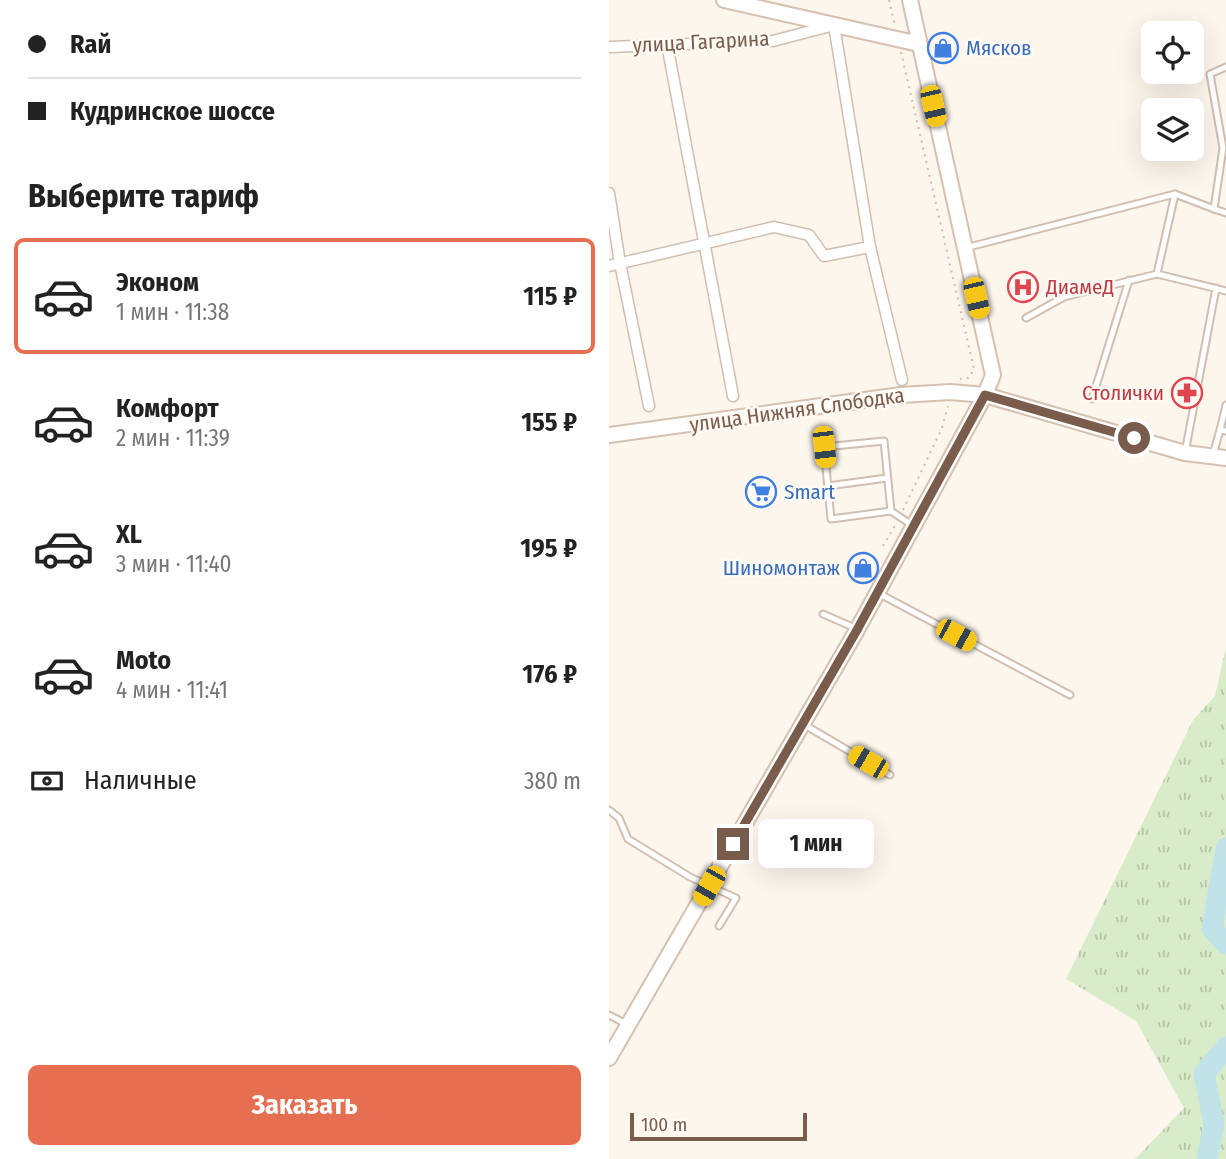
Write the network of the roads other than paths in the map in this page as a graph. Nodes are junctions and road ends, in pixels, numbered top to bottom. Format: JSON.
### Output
{"nodes":[{"id":1,"x":724,"y":0,"type":"edge"},
{"id":2,"x":910,"y":0,"type":"edge"},
{"id":3,"x":834,"y":25,"type":"junction"},
{"id":4,"x":667,"y":44,"type":"junction"},
{"id":5,"x":919,"y":44,"type":"junction"},
{"id":6,"x":609,"y":47,"type":"edge"},
{"id":7,"x":1226,"y":66,"type":"edge"},
{"id":8,"x":609,"y":193,"type":"edge"},
{"id":9,"x":1175,"y":194,"type":"junction"},
{"id":10,"x":1214,"y":209,"type":"junction"},
{"id":11,"x":1226,"y":214,"type":"edge"},
{"id":12,"x":706,"y":242,"type":"junction"},
{"id":13,"x":870,"y":247,"type":"junction"},
{"id":14,"x":965,"y":248,"type":"junction"},
{"id":15,"x":614,"y":265,"type":"edge"},
{"id":16,"x":1157,"y":274,"type":"junction"},
{"id":17,"x":1129,"y":281,"type":"junction"},
{"id":18,"x":1216,"y":288,"type":"junction"},
{"id":19,"x":1226,"y":291,"type":"edge"},
{"id":20,"x":1026,"y":318,"type":"dead end"},
{"id":21,"x":902,"y":380,"type":"dead end"},
{"id":22,"x":985,"y":395,"type":"junction"},
{"id":23,"x":733,"y":396,"type":"dead end"},
{"id":24,"x":1092,"y":399,"type":"dead end"},
{"id":25,"x":1226,"y":405,"type":"edge"},
{"id":26,"x":649,"y":406,"type":"dead end"},
{"id":27,"x":1223,"y":431,"type":"edge"},
{"id":28,"x":609,"y":435,"type":"edge"},
{"id":29,"x":1185,"y":453,"type":"junction"},
{"id":30,"x":1220,"y":457,"type":"edge"},
{"id":31,"x":887,"y":478,"type":"junction"},
{"id":32,"x":828,"y":486,"type":"junction"},
{"id":33,"x":891,"y":512,"type":"junction"},
{"id":34,"x":915,"y":526,"type":"junction"},
{"id":35,"x":878,"y":593,"type":"junction"},
{"id":36,"x":823,"y":614,"type":"dead end"},
{"id":37,"x":857,"y":630,"type":"junction"},
{"id":38,"x":1070,"y":695,"type":"dead end"},
{"id":39,"x":803,"y":724,"type":"junction"},
{"id":40,"x":890,"y":775,"type":"dead end"},
{"id":41,"x":609,"y":810,"type":"edge"},
{"id":42,"x":709,"y":886,"type":"junction"},
{"id":43,"x":719,"y":926,"type":"dead end"},
{"id":44,"x":609,"y":1015,"type":"edge"},
{"id":45,"x":628,"y":1025,"type":"junction"},
{"id":46,"x":609,"y":1058,"type":"edge"}],
"edges":[{"from":1,"to":3,"type":"main road"},
{"from":2,"to":5,"type":"main road"},
{"from":3,"to":4,"type":"street","name":"улица Гагарина"},
{"from":3,"to":5,"type":"main road"},
{"from":3,"to":13,"type":"street"},
{"from":4,"to":6,"type":"street","name":"улица Гагарина"},
{"from":4,"to":12,"type":"street"},
{"from":5,"to":14,"type":"main road"},
{"from":7,"to":10,"type":"lane"},
{"from":8,"to":15,"type":"street"},
{"from":9,"to":10,"type":"lane"},
{"from":9,"to":14,"type":"lane"},
{"from":9,"to":16,"type":"lane"},
{"from":10,"to":11,"type":"lane"},
{"from":12,"to":13,"type":"street"},
{"from":12,"to":15,"type":"street"},
{"from":12,"to":23,"type":"street"},
{"from":13,"to":21,"type":"street"},
{"from":14,"to":22,"type":"main road"},
{"from":15,"to":26,"type":"street"},
{"from":16,"to":17,"type":"lane"},
{"from":16,"to":18,"type":"lane"},
{"from":17,"to":20,"type":"lane"},
{"from":17,"to":24,"type":"lane"},
{"from":18,"to":19,"type":"lane"},
{"from":18,"to":29,"type":"lane"},
{"from":22,"to":28,"type":"main road","name":"улица Нижняя Слободка"},
{"from":22,"to":29,"type":"main road","name":"улица Нижняя Слободка"},
{"from":22,"to":34,"type":"main road"},
{"from":25,"to":27,"type":"lane"},
{"from":27,"to":30,"type":"lane"},
{"from":29,"to":30,"type":"main road","name":"улица Нижняя Слободка"},
{"from":31,"to":32,"type":"lane"},
{"from":31,"to":32,"type":"lane"},
{"from":31,"to":33,"type":"lane"},
{"from":32,"to":33,"type":"lane"},
{"from":33,"to":34,"type":"lane"},
{"from":34,"to":35,"type":"main road"},
{"from":35,"to":37,"type":"main road"},
{"from":35,"to":38,"type":"lane"},
{"from":36,"to":37,"type":"lane"},
{"from":37,"to":39,"type":"main road"},
{"from":39,"to":40,"type":"lane"},
{"from":39,"to":42,"type":"main road"},
{"from":41,"to":42,"type":"lane"},
{"from":42,"to":43,"type":"lane"},
{"from":42,"to":45,"type":"main road"},
{"from":44,"to":45,"type":"lane"},
{"from":45,"to":46,"type":"main road"}]}
